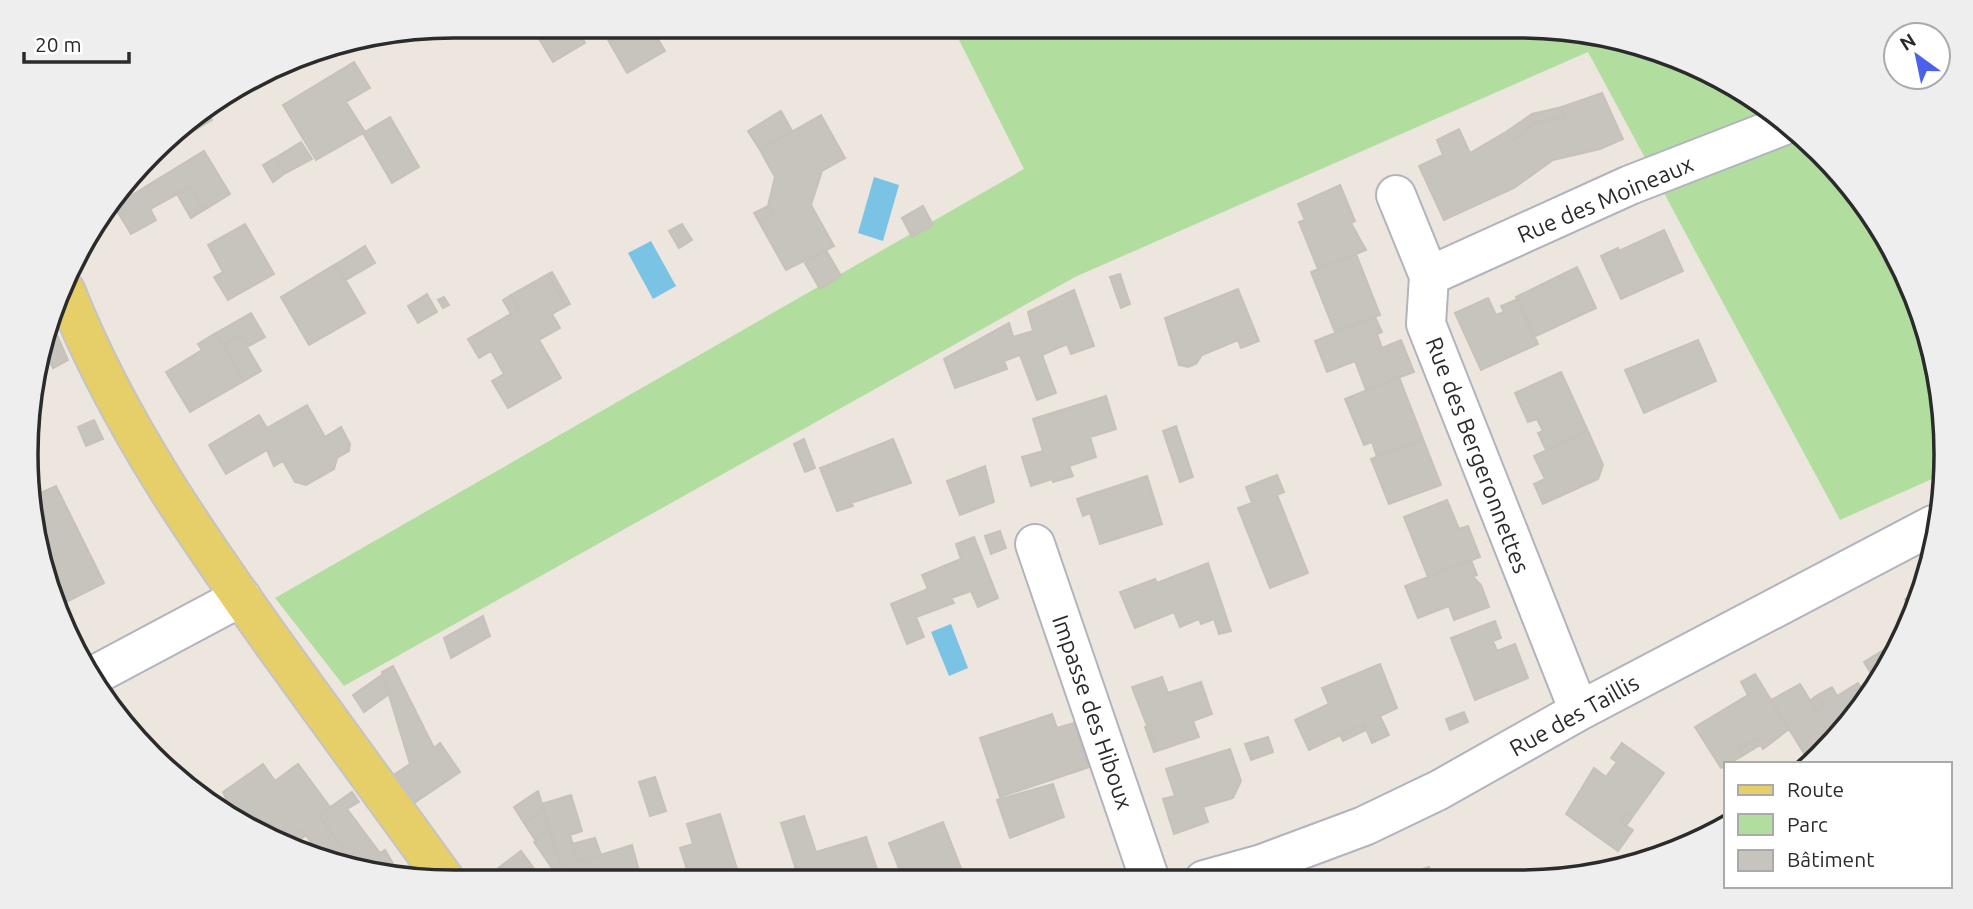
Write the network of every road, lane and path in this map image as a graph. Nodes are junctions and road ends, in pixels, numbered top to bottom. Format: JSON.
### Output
{"nodes":[{"id":1,"x":1777,"y":128,"type":"edge"},
{"id":2,"x":1396,"y":195,"type":"dead end"},
{"id":3,"x":1429,"y":276,"type":"junction"},
{"id":4,"x":69,"y":298,"type":"edge"},
{"id":5,"x":1928,"y":526,"type":"edge"},
{"id":6,"x":1035,"y":544,"type":"dead end"},
{"id":7,"x":241,"y":597,"type":"junction"},
{"id":8,"x":100,"y":672,"type":"edge"},
{"id":9,"x":1579,"y":712,"type":"junction"},
{"id":10,"x":438,"y":870,"type":"edge"},
{"id":11,"x":1147,"y":870,"type":"edge"},
{"id":12,"x":1240,"y":870,"type":"edge"}],
"edges":[{"from":1,"to":3,"type":"street","name":"Rue des Moineaux"},
{"from":2,"to":3,"type":"street","name":"Rue des Bergeronnettes"},
{"from":3,"to":9,"type":"street","name":"Rue des Bergeronnettes"},
{"from":4,"to":7,"type":"main road"},
{"from":5,"to":9,"type":"street","name":"Rue des Taillis"},
{"from":6,"to":11,"type":"street","name":"Impasse des Hiboux"},
{"from":7,"to":8,"type":"street"},
{"from":7,"to":10,"type":"main road"},
{"from":9,"to":12,"type":"street","name":"Rue des Taillis"}]}
